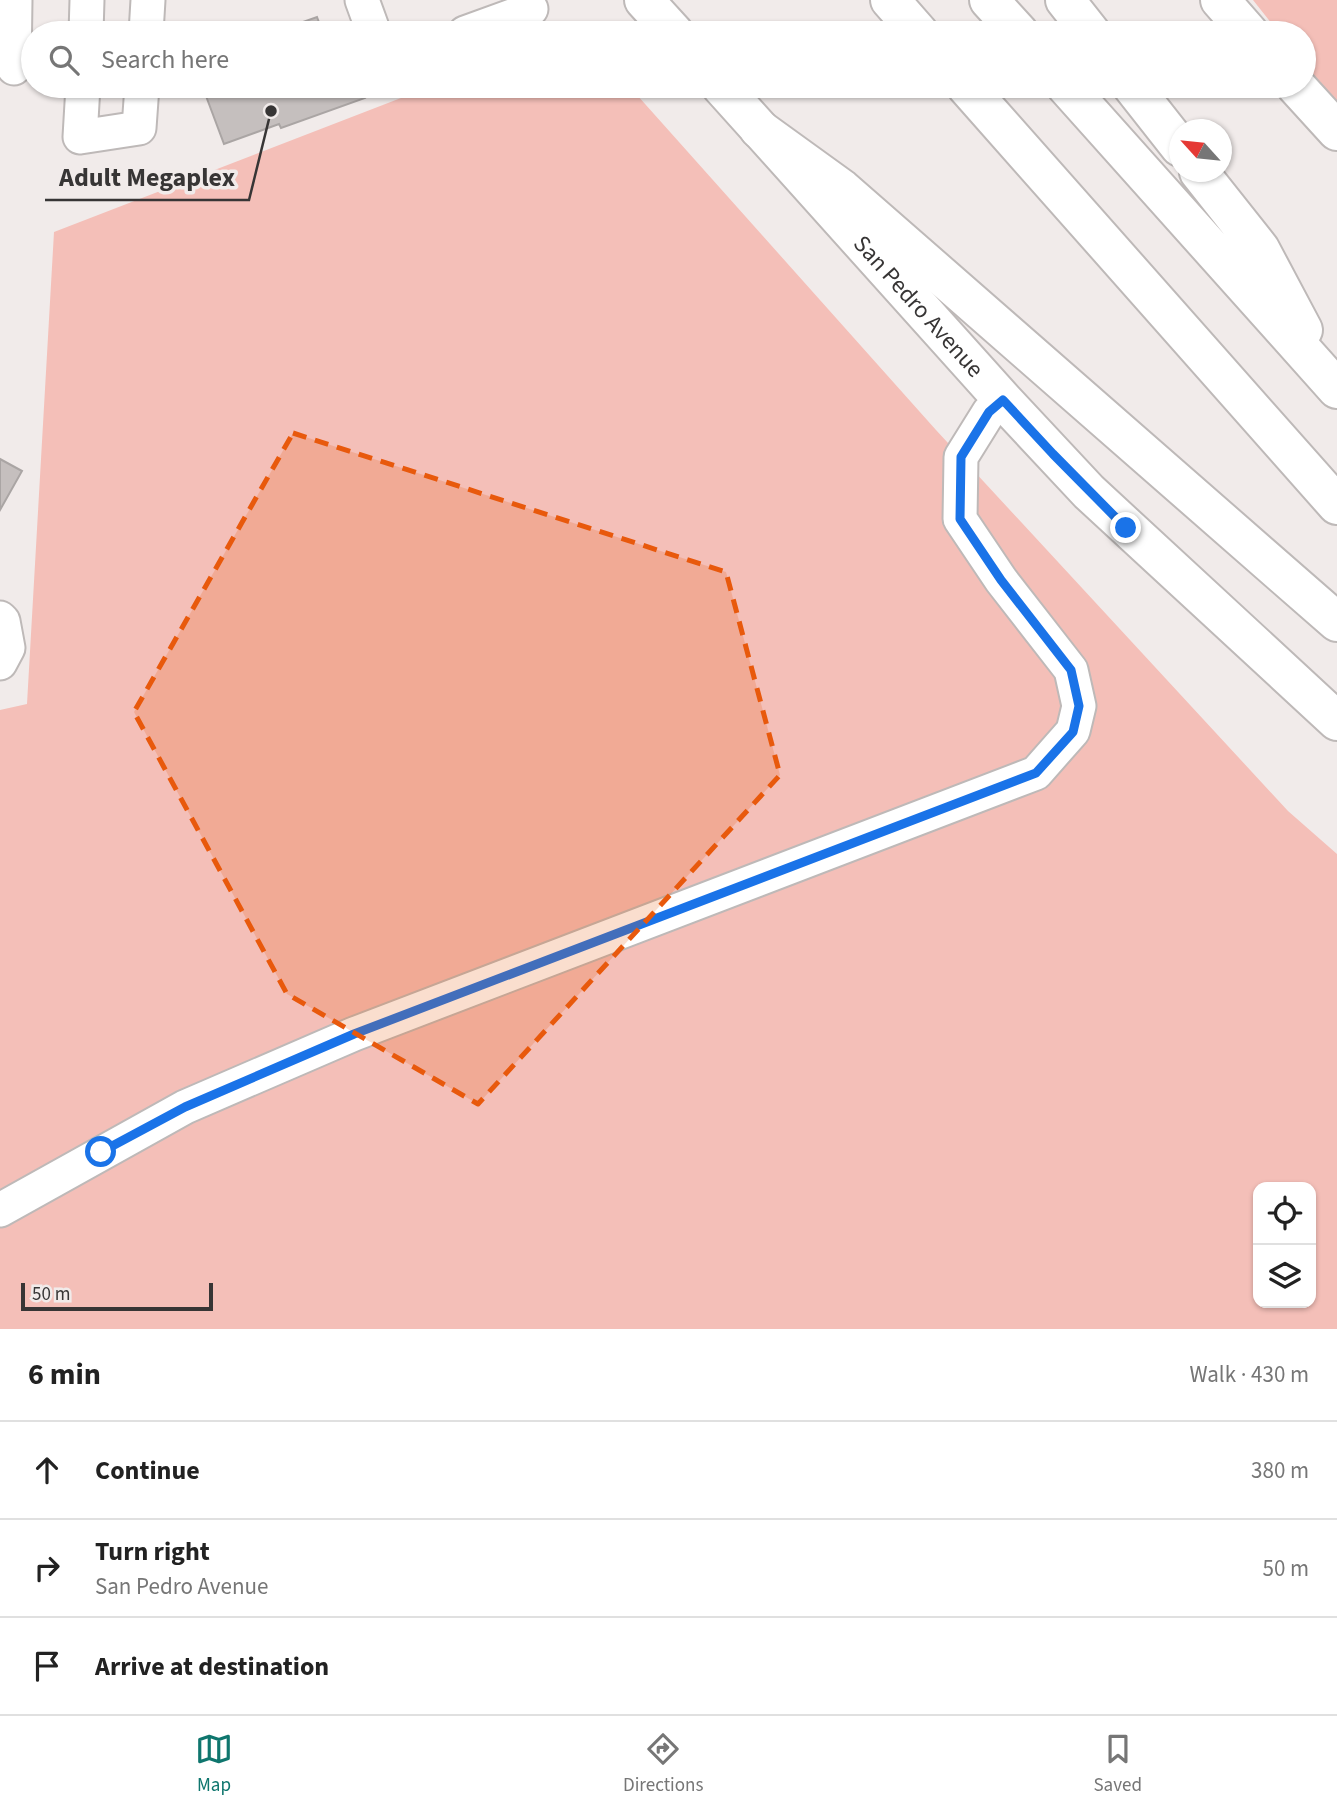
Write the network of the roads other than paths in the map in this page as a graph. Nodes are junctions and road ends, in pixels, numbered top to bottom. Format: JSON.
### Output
{"nodes":[{"id":1,"x":15,"y":0,"type":"edge"},
{"id":2,"x":87,"y":0,"type":"edge"},
{"id":3,"x":148,"y":0,"type":"edge"},
{"id":4,"x":362,"y":0,"type":"edge"},
{"id":5,"x":526,"y":0,"type":"edge"},
{"id":6,"x":644,"y":0,"type":"edge"},
{"id":7,"x":890,"y":0,"type":"edge"},
{"id":8,"x":989,"y":0,"type":"edge"},
{"id":9,"x":1065,"y":0,"type":"edge"},
{"id":10,"x":1220,"y":0,"type":"edge"},
{"id":11,"x":86,"y":21,"type":"edge"},
{"id":12,"x":147,"y":21,"type":"edge"},
{"id":13,"x":370,"y":21,"type":"edge"},
{"id":14,"x":498,"y":21,"type":"edge"},
{"id":15,"x":663,"y":21,"type":"edge"},
{"id":16,"x":908,"y":21,"type":"edge"},
{"id":17,"x":1008,"y":21,"type":"edge"},
{"id":18,"x":1082,"y":21,"type":"edge"},
{"id":19,"x":1238,"y":21,"type":"edge"},
{"id":20,"x":16,"y":67,"type":"edge"},
{"id":21,"x":82,"y":98,"type":"edge"},
{"id":22,"x":141,"y":98,"type":"edge"},
{"id":23,"x":732,"y":98,"type":"edge"},
{"id":24,"x":977,"y":98,"type":"edge"},
{"id":25,"x":1077,"y":98,"type":"edge"},
{"id":26,"x":1141,"y":98,"type":"edge"},
{"id":27,"x":1307,"y":98,"type":"edge"},
{"id":28,"x":759,"y":129,"type":"junction"},
{"id":29,"x":1337,"y":131,"type":"edge"},
{"id":30,"x":1169,"y":133,"type":"edge"},
{"id":31,"x":1207,"y":182,"type":"edge"},
{"id":32,"x":1334,"y":385,"type":"edge"},
{"id":33,"x":1003,"y":400,"type":"junction"},
{"id":34,"x":1337,"y":505,"type":"edge"},
{"id":35,"x":0,"y":618,"type":"edge"},
{"id":36,"x":1337,"y":622,"type":"edge"},
{"id":37,"x":0,"y":663,"type":"edge"},
{"id":38,"x":1337,"y":721,"type":"edge"},
{"id":39,"x":0,"y":1210,"type":"edge"}],
"edges":[{"from":1,"to":20,"type":"street"},
{"from":2,"to":11,"type":"street"},
{"from":3,"to":12,"type":"street"},
{"from":4,"to":13,"type":"street"},
{"from":5,"to":14,"type":"street"},
{"from":6,"to":15,"type":"main road"},
{"from":7,"to":16,"type":"main road"},
{"from":8,"to":17,"type":"main road"},
{"from":9,"to":18,"type":"main road"},
{"from":10,"to":19,"type":"main road"},
{"from":21,"to":22,"type":"street"},
{"from":23,"to":28,"type":"main road","name":"San Pedro Avenue"},
{"from":24,"to":34,"type":"main road"},
{"from":25,"to":32,"type":"main road"},
{"from":26,"to":30,"type":"main road"},
{"from":27,"to":29,"type":"main road"},
{"from":28,"to":33,"type":"main road","name":"San Pedro Avenue"},
{"from":28,"to":36,"type":"main road"},
{"from":31,"to":32,"type":"main road"},
{"from":33,"to":38,"type":"main road","name":"San Pedro Avenue"},
{"from":33,"to":39,"type":"street"},
{"from":35,"to":37,"type":"street"}]}
